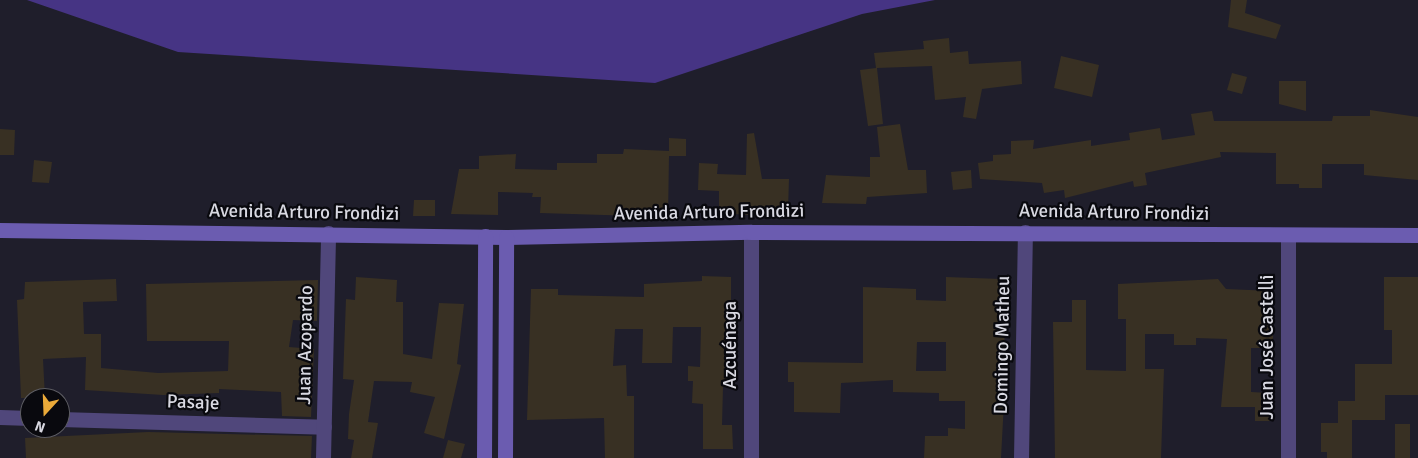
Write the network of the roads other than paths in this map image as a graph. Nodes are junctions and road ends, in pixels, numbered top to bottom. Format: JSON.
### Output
{"nodes":[{"id":1,"x":0,"y":230,"type":"edge"},
{"id":2,"x":751,"y":232,"type":"junction"},
{"id":3,"x":1025,"y":232,"type":"junction"},
{"id":4,"x":328,"y":234,"type":"junction"},
{"id":5,"x":1288,"y":235,"type":"junction"},
{"id":6,"x":1418,"y":235,"type":"edge"},
{"id":7,"x":485,"y":236,"type":"junction"},
{"id":8,"x":506,"y":237,"type":"junction"},
{"id":9,"x":0,"y":417,"type":"edge"},
{"id":10,"x":20,"y":418,"type":"edge"},
{"id":11,"x":70,"y":419,"type":"edge"},
{"id":12,"x":324,"y":427,"type":"junction"},
{"id":13,"x":323,"y":458,"type":"edge"},
{"id":14,"x":484,"y":458,"type":"edge"},
{"id":15,"x":505,"y":458,"type":"edge"},
{"id":16,"x":751,"y":458,"type":"edge"},
{"id":17,"x":1021,"y":458,"type":"edge"},
{"id":18,"x":1288,"y":458,"type":"edge"}],
"edges":[{"from":1,"to":4,"type":"main road","name":"Avenida Arturo Frondizi"},
{"from":2,"to":3,"type":"main road","name":"Avenida Arturo Frondizi"},
{"from":2,"to":8,"type":"main road","name":"Avenida Arturo Frondizi"},
{"from":2,"to":16,"type":"street","name":"Azcuénaga"},
{"from":3,"to":5,"type":"main road","name":"Avenida Arturo Frondizi"},
{"from":3,"to":17,"type":"street","name":"Domingo Matheu"},
{"from":4,"to":7,"type":"main road","name":"Avenida Arturo Frondizi"},
{"from":4,"to":12,"type":"street","name":"Juan Azopardo"},
{"from":5,"to":6,"type":"main road","name":"Avenida Arturo Frondizi"},
{"from":5,"to":18,"type":"street","name":"Juan José Castelli"},
{"from":7,"to":8,"type":"main road","name":"Avenida Arturo Frondizi"},
{"from":7,"to":14,"type":"main road"},
{"from":8,"to":15,"type":"main road"},
{"from":9,"to":10,"type":"street"},
{"from":11,"to":12,"type":"street","name":"Pasaje"},
{"from":12,"to":13,"type":"street","name":"Juan Azopardo"}]}
